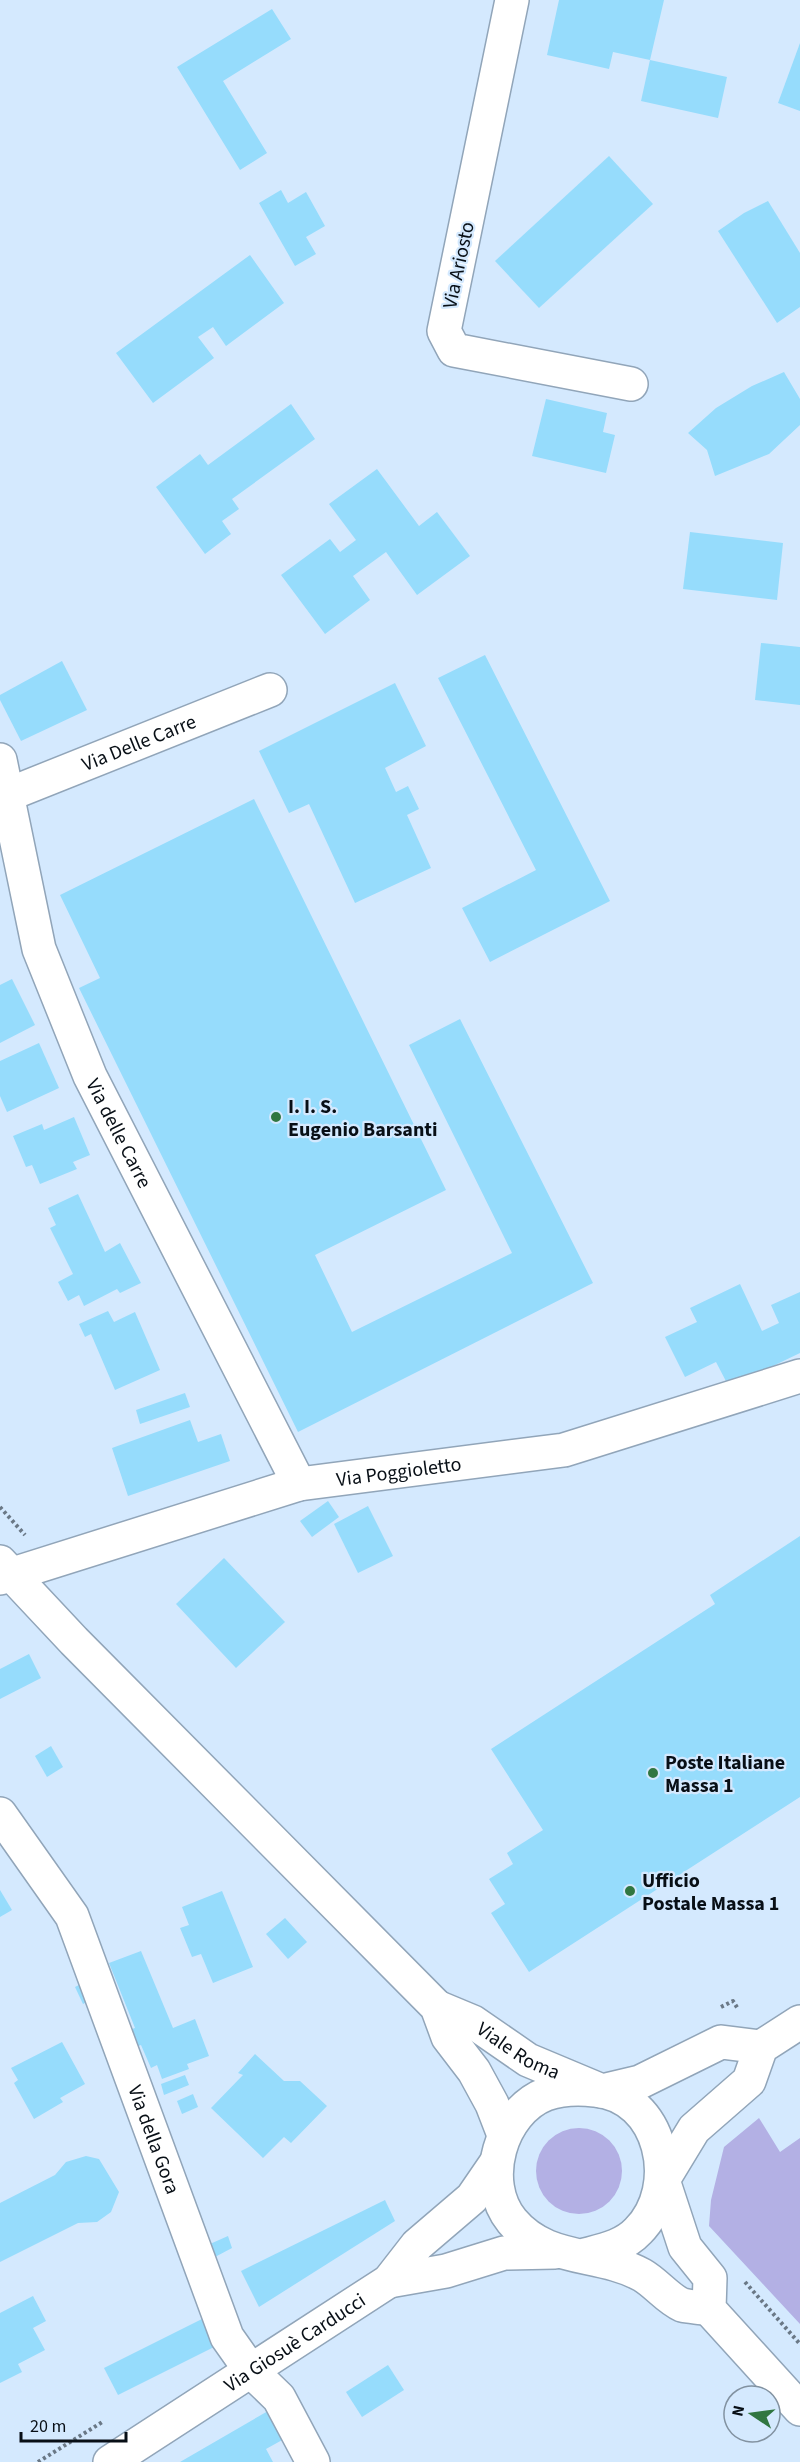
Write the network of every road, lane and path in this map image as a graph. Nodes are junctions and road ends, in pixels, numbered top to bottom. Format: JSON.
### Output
{"nodes":[{"id":1,"x":512,"y":0,"type":"edge"},
{"id":2,"x":631,"y":384,"type":"dead end"},
{"id":3,"x":270,"y":690,"type":"dead end"},
{"id":4,"x":0,"y":760,"type":"edge"},
{"id":5,"x":7,"y":795,"type":"junction"},
{"id":6,"x":800,"y":1377,"type":"edge"},
{"id":7,"x":298,"y":1484,"type":"junction"},
{"id":8,"x":4,"y":1571,"type":"edge"},
{"id":9,"x":0,"y":1814,"type":"edge"},
{"id":10,"x":733,"y":2001,"type":"dead end"},
{"id":11,"x":437,"y":2007,"type":"junction"},
{"id":12,"x":713,"y":2012,"type":"dead end"},
{"id":13,"x":800,"y":2022,"type":"edge"},
{"id":14,"x":761,"y":2047,"type":"junction"},
{"id":15,"x":602,"y":2091,"type":"junction"},
{"id":16,"x":500,"y":2149,"type":"junction"},
{"id":17,"x":663,"y":2180,"type":"junction"},
{"id":18,"x":571,"y":2254,"type":"junction"},
{"id":19,"x":742,"y":2278,"type":"dead end"},
{"id":20,"x":389,"y":2281,"type":"junction"},
{"id":21,"x":709,"y":2309,"type":"junction"},
{"id":22,"x":800,"y":2344,"type":"edge"},
{"id":23,"x":252,"y":2371,"type":"junction"},
{"id":24,"x":800,"y":2409,"type":"edge"},
{"id":25,"x":110,"y":2462,"type":"edge"},
{"id":26,"x":313,"y":2462,"type":"edge"}],
"edges":[{"from":1,"to":2,"type":"street","name":"Via Ariosto"},
{"from":3,"to":5,"type":"street","name":"Via Delle Carre"},
{"from":4,"to":5,"type":"street","name":"Via delle Carre"},
{"from":5,"to":7,"type":"street","name":"Via delle Carre"},
{"from":6,"to":7,"type":"street","name":"Via Poggioletto"},
{"from":7,"to":8,"type":"street","name":"Via Poggioletto"},
{"from":8,"to":11,"type":"street"},
{"from":9,"to":23,"type":"street","name":"Via della Gora"},
{"from":10,"to":12,"type":"path"},
{"from":11,"to":15,"type":"street","name":"Viale Roma"},
{"from":11,"to":16,"type":"street"},
{"from":13,"to":14,"type":"street"},
{"from":14,"to":15,"type":"street"},
{"from":14,"to":17,"type":"street"},
{"from":15,"to":16,"type":"street"},
{"from":15,"to":17,"type":"street"},
{"from":16,"to":18,"type":"street"},
{"from":16,"to":20,"type":"street","name":"Via Giosuè Carducci"},
{"from":17,"to":18,"type":"street"},
{"from":17,"to":21,"type":"street"},
{"from":18,"to":20,"type":"street","name":"Via Giosuè Carducci"},
{"from":18,"to":21,"type":"street"},
{"from":19,"to":22,"type":"path"},
{"from":20,"to":23,"type":"street","name":"Via Giosuè Carducci"},
{"from":21,"to":24,"type":"street"},
{"from":23,"to":25,"type":"street","name":"Via Giosuè Carducci"},
{"from":23,"to":26,"type":"street","name":"Via della Gora"}]}
